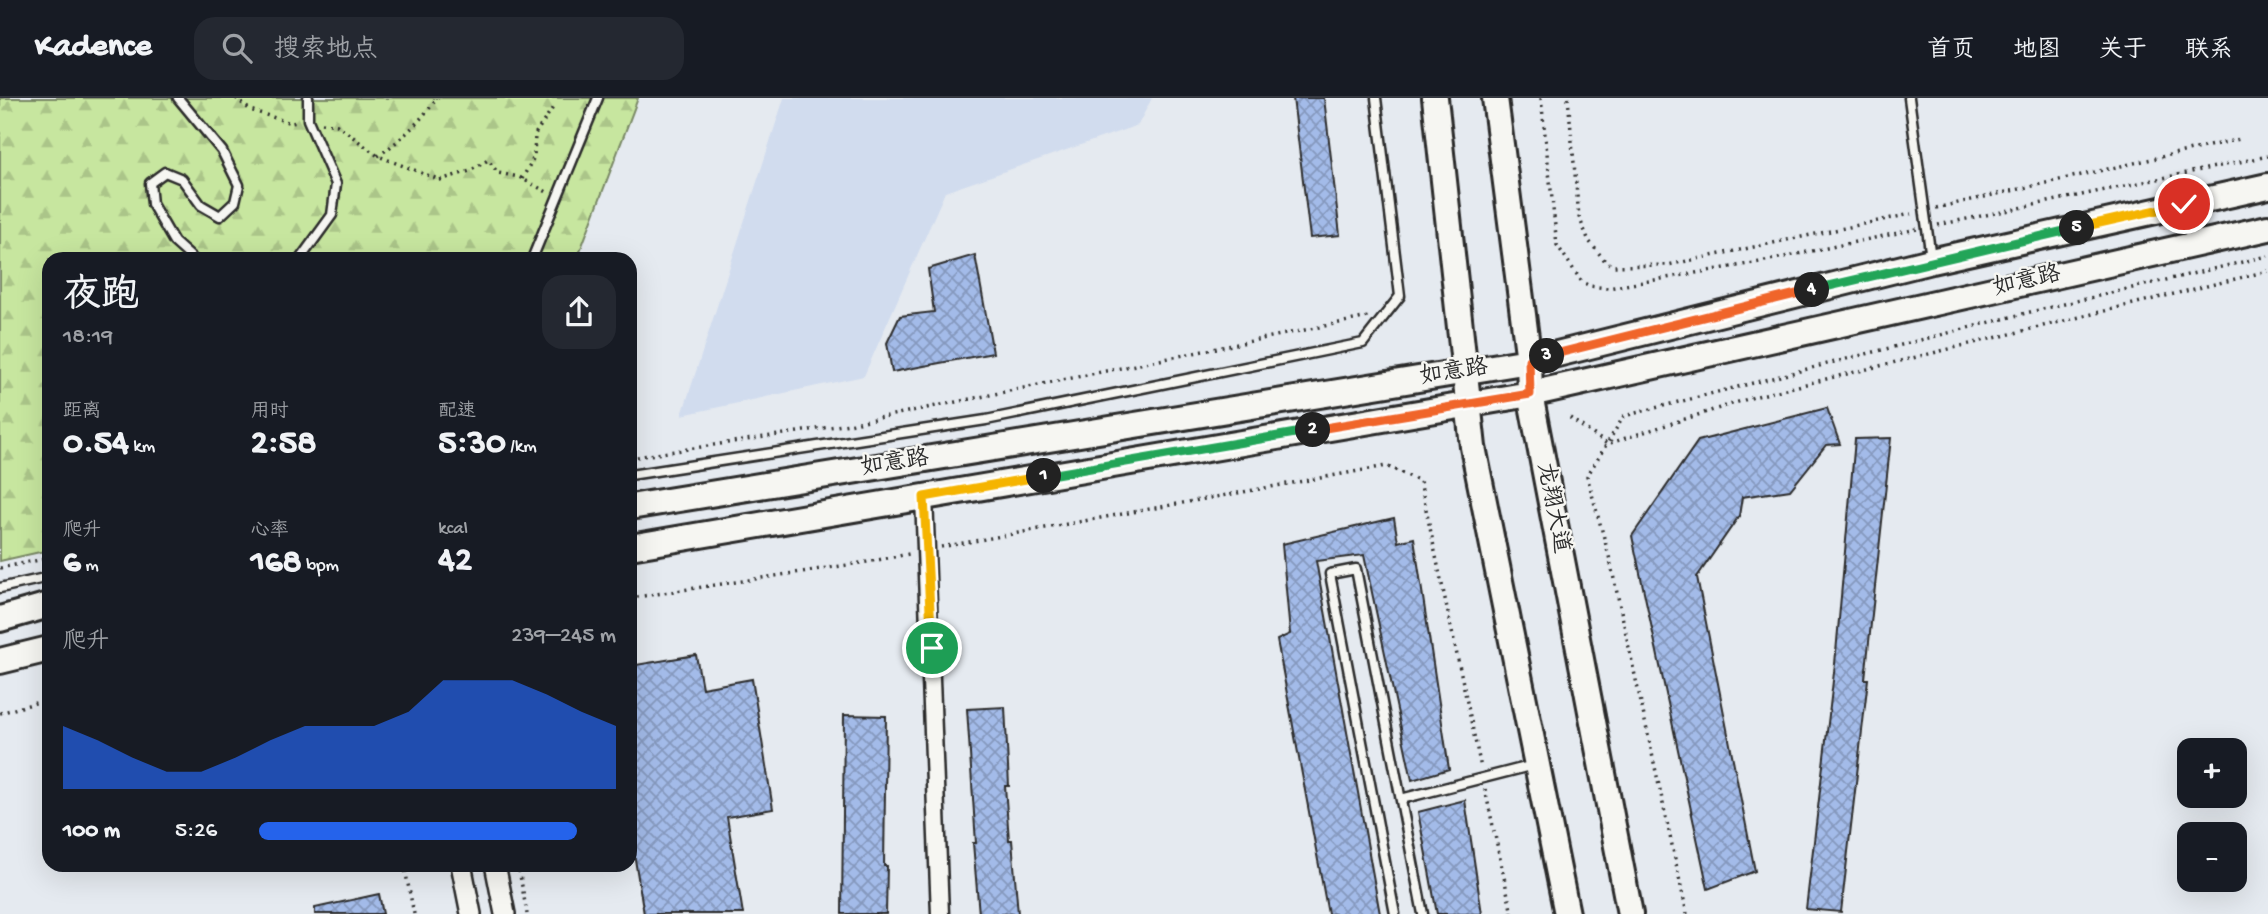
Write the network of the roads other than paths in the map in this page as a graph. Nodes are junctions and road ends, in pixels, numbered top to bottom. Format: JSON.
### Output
{"nodes":[{"id":1,"x":178,"y":98,"type":"edge"},
{"id":2,"x":308,"y":98,"type":"edge"},
{"id":3,"x":598,"y":98,"type":"edge"},
{"id":4,"x":1376,"y":98,"type":"edge"},
{"id":5,"x":1435,"y":98,"type":"edge"},
{"id":6,"x":1495,"y":98,"type":"edge"},
{"id":7,"x":1909,"y":98,"type":"edge"},
{"id":8,"x":2268,"y":186,"type":"edge"},
{"id":9,"x":2268,"y":228,"type":"edge"},
{"id":10,"x":185,"y":252,"type":"edge"},
{"id":11,"x":305,"y":252,"type":"edge"},
{"id":12,"x":535,"y":252,"type":"edge"},
{"id":13,"x":1931,"y":261,"type":"junction"},
{"id":14,"x":1529,"y":360,"type":"junction"},
{"id":15,"x":1465,"y":371,"type":"junction"},
{"id":16,"x":1530,"y":394,"type":"junction"},
{"id":17,"x":1469,"y":404,"type":"junction"},
{"id":18,"x":637,"y":473,"type":"edge"},
{"id":19,"x":924,"y":497,"type":"junction"},
{"id":20,"x":637,"y":506,"type":"edge"},
{"id":21,"x":637,"y":546,"type":"edge"},
{"id":22,"x":42,"y":579,"type":"edge"},
{"id":23,"x":0,"y":588,"type":"edge"},
{"id":24,"x":42,"y":607,"type":"edge"},
{"id":25,"x":0,"y":619,"type":"edge"},
{"id":26,"x":42,"y":651,"type":"edge"},
{"id":27,"x":0,"y":661,"type":"edge"},
{"id":28,"x":1537,"y":765,"type":"junction"},
{"id":29,"x":1401,"y":799,"type":"junction"},
{"id":30,"x":463,"y":872,"type":"edge"},
{"id":31,"x":497,"y":872,"type":"edge"},
{"id":32,"x":471,"y":914,"type":"edge"},
{"id":33,"x":505,"y":914,"type":"edge"},
{"id":34,"x":940,"y":914,"type":"edge"},
{"id":35,"x":1395,"y":914,"type":"edge"},
{"id":36,"x":1423,"y":914,"type":"edge"},
{"id":37,"x":1567,"y":914,"type":"edge"},
{"id":38,"x":1630,"y":914,"type":"edge"}],
"edges":[{"from":1,"to":10,"type":"lane"},
{"from":2,"to":11,"type":"lane"},
{"from":3,"to":12,"type":"lane"},
{"from":4,"to":18,"type":"lane"},
{"from":5,"to":15,"type":"main road"},
{"from":6,"to":14,"type":"main road","name":"龙翔大道"},
{"from":7,"to":13,"type":"lane"},
{"from":8,"to":13,"type":"main road","name":"如意路"},
{"from":9,"to":16,"type":"main road","name":"如意路"},
{"from":13,"to":14,"type":"main road","name":"如意路"},
{"from":14,"to":15,"type":"main road","name":"如意路"},
{"from":14,"to":16,"type":"main road","name":"龙翔大道"},
{"from":15,"to":17,"type":"main road"},
{"from":15,"to":20,"type":"main road","name":"如意路"},
{"from":16,"to":17,"type":"main road","name":"如意路"},
{"from":16,"to":38,"type":"main road","name":"龙翔大道"},
{"from":17,"to":19,"type":"main road","name":"如意路"},
{"from":17,"to":28,"type":"main road"},
{"from":19,"to":21,"type":"main road","name":"如意路"},
{"from":19,"to":34,"type":"street"},
{"from":22,"to":23,"type":"lane"},
{"from":24,"to":25,"type":"main road"},
{"from":26,"to":27,"type":"main road"},
{"from":28,"to":29,"type":"lane"},
{"from":28,"to":37,"type":"main road"},
{"from":29,"to":35,"type":"lane"},
{"from":29,"to":36,"type":"lane"},
{"from":30,"to":32,"type":"street"},
{"from":31,"to":33,"type":"street"}]}
